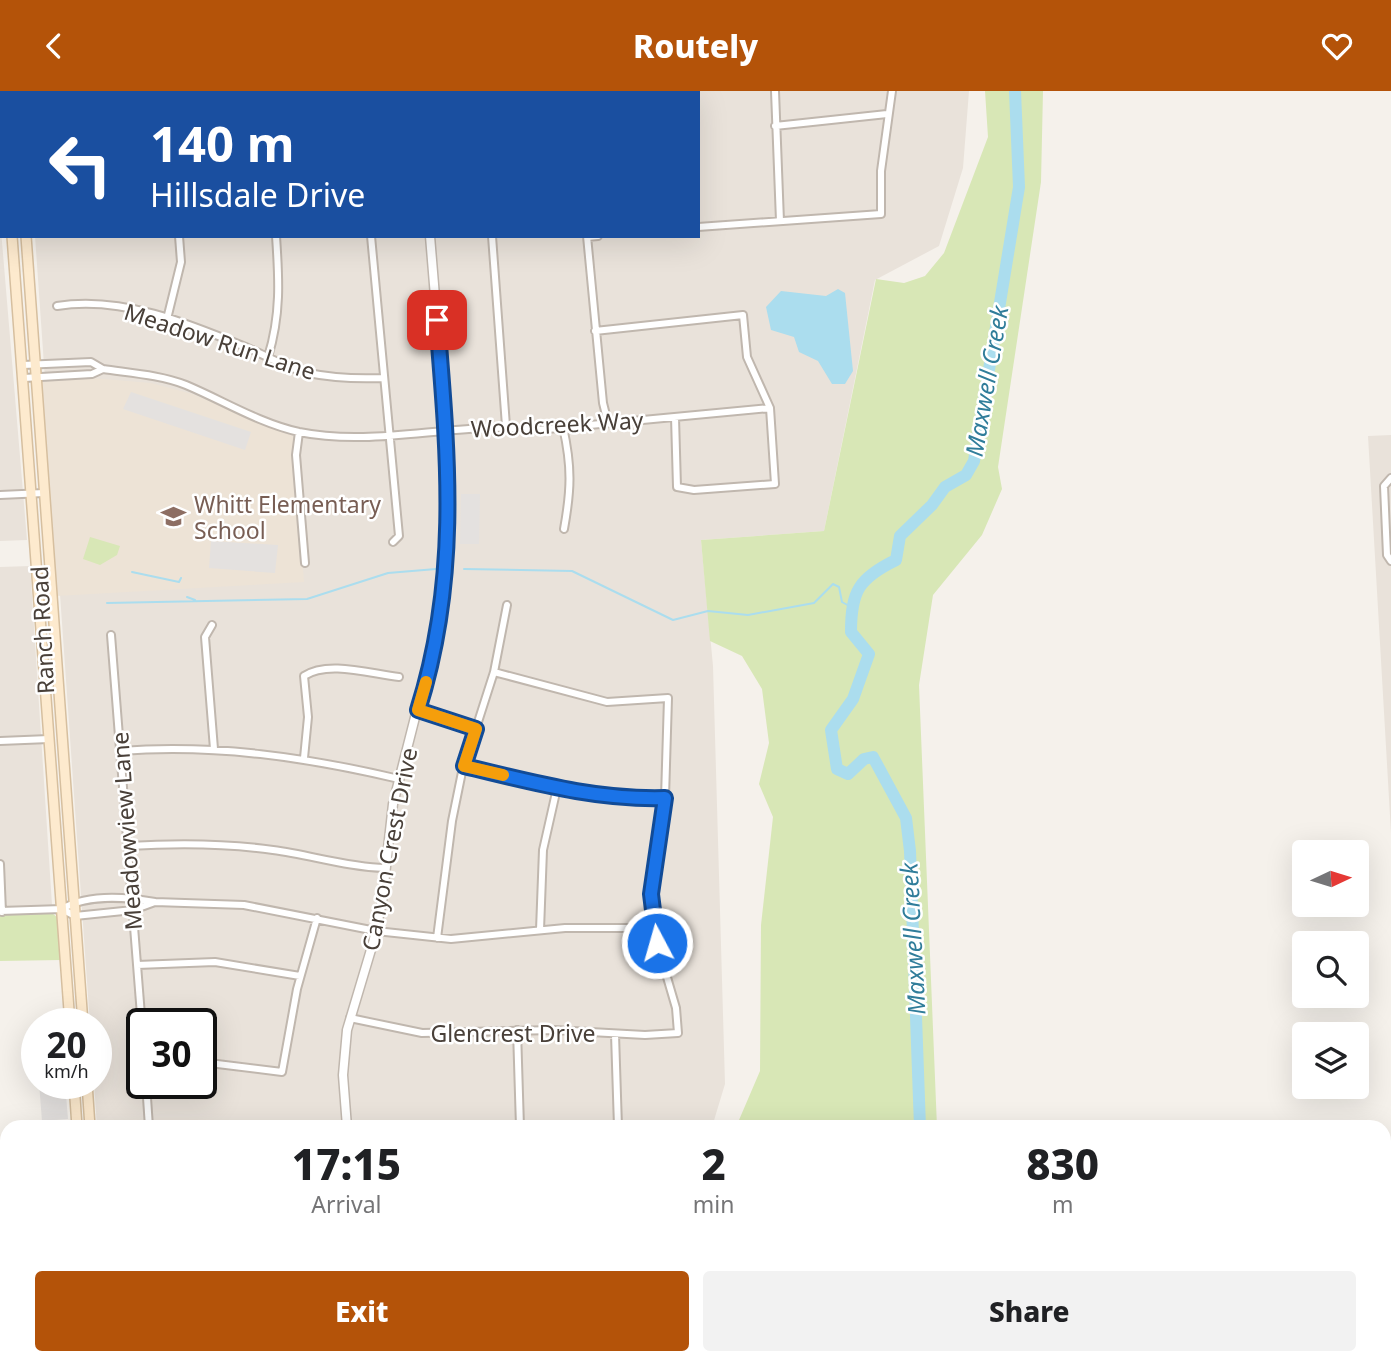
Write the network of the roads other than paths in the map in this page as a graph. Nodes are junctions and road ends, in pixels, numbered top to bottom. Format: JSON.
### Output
{"nodes":[{"id":1,"x":775,"y":91,"type":"edge"},
{"id":2,"x":892,"y":91,"type":"edge"},
{"id":3,"x":887,"y":114,"type":"junction"},
{"id":4,"x":775,"y":126,"type":"junction"},
{"id":5,"x":780,"y":221,"type":"junction"},
{"id":6,"x":700,"y":227,"type":"edge"},
{"id":7,"x":12,"y":238,"type":"edge"},
{"id":8,"x":26,"y":238,"type":"edge"},
{"id":9,"x":179,"y":238,"type":"edge"},
{"id":10,"x":276,"y":238,"type":"edge"},
{"id":11,"x":371,"y":238,"type":"edge"},
{"id":12,"x":430,"y":238,"type":"edge"},
{"id":13,"x":492,"y":238,"type":"edge"},
{"id":14,"x":587,"y":238,"type":"edge"},
{"id":15,"x":57,"y":306,"type":"dead end"},
{"id":16,"x":167,"y":319,"type":"junction"},
{"id":17,"x":594,"y":331,"type":"junction"},
{"id":18,"x":268,"y":357,"type":"junction"},
{"id":19,"x":23,"y":365,"type":"junction"},
{"id":20,"x":35,"y":365,"type":"junction"},
{"id":21,"x":103,"y":369,"type":"junction"},
{"id":22,"x":36,"y":377,"type":"junction"},
{"id":23,"x":24,"y":378,"type":"junction"},
{"id":24,"x":382,"y":378,"type":"junction"},
{"id":25,"x":770,"y":408,"type":"junction"},
{"id":26,"x":675,"y":417,"type":"junction"},
{"id":27,"x":608,"y":423,"type":"junction"},
{"id":28,"x":506,"y":426,"type":"junction"},
{"id":29,"x":563,"y":428,"type":"junction"},
{"id":30,"x":446,"y":431,"type":"junction"},
{"id":31,"x":299,"y":432,"type":"junction"},
{"id":32,"x":388,"y":436,"type":"junction"},
{"id":33,"x":1389,"y":479,"type":"edge"},
{"id":34,"x":44,"y":493,"type":"junction"},
{"id":35,"x":32,"y":494,"type":"junction"},
{"id":36,"x":0,"y":495,"type":"edge"},
{"id":37,"x":564,"y":529,"type":"dead end"},
{"id":38,"x":393,"y":542,"type":"dead end"},
{"id":39,"x":1391,"y":561,"type":"edge"},
{"id":40,"x":305,"y":563,"type":"dead end"},
{"id":41,"x":507,"y":605,"type":"dead end"},
{"id":42,"x":212,"y":625,"type":"dead end"},
{"id":43,"x":111,"y":635,"type":"dead end"},
{"id":44,"x":494,"y":672,"type":"junction"},
{"id":45,"x":399,"y":677,"type":"dead end"},
{"id":46,"x":418,"y":710,"type":"junction"},
{"id":47,"x":476,"y":729,"type":"junction"},
{"id":48,"x":49,"y":739,"type":"junction"},
{"id":49,"x":0,"y":741,"type":"edge"},
{"id":50,"x":214,"y":749,"type":"junction"},
{"id":51,"x":120,"y":751,"type":"junction"},
{"id":52,"x":304,"y":758,"type":"junction"},
{"id":53,"x":464,"y":766,"type":"junction"},
{"id":54,"x":399,"y":779,"type":"junction"},
{"id":55,"x":557,"y":788,"type":"junction"},
{"id":56,"x":665,"y":798,"type":"junction"},
{"id":57,"x":128,"y":846,"type":"junction"},
{"id":58,"x":0,"y":864,"type":"edge"},
{"id":59,"x":385,"y":868,"type":"junction"},
{"id":60,"x":132,"y":898,"type":"junction"},
{"id":61,"x":74,"y":902,"type":"junction"},
{"id":62,"x":155,"y":902,"type":"junction"},
{"id":63,"x":62,"y":909,"type":"junction"},
{"id":64,"x":133,"y":910,"type":"junction"},
{"id":65,"x":1,"y":911,"type":"edge"},
{"id":66,"x":75,"y":916,"type":"junction"},
{"id":67,"x":317,"y":918,"type":"junction"},
{"id":68,"x":656,"y":928,"type":"junction"},
{"id":69,"x":540,"y":930,"type":"junction"},
{"id":70,"x":376,"y":931,"type":"junction"},
{"id":71,"x":437,"y":938,"type":"junction"},
{"id":72,"x":137,"y":965,"type":"junction"},
{"id":73,"x":300,"y":977,"type":"junction"},
{"id":74,"x":69,"y":1008,"type":"edge"},
{"id":75,"x":82,"y":1008,"type":"edge"},
{"id":76,"x":140,"y":1008,"type":"edge"},
{"id":77,"x":350,"y":1018,"type":"junction"},
{"id":78,"x":517,"y":1030,"type":"junction"},
{"id":79,"x":615,"y":1034,"type":"junction"},
{"id":80,"x":217,"y":1064,"type":"edge"},
{"id":81,"x":75,"y":1099,"type":"edge"},
{"id":82,"x":88,"y":1099,"type":"edge"},
{"id":83,"x":147,"y":1099,"type":"edge"},
{"id":84,"x":77,"y":1120,"type":"edge"},
{"id":85,"x":90,"y":1120,"type":"edge"},
{"id":86,"x":149,"y":1120,"type":"edge"},
{"id":87,"x":346,"y":1120,"type":"edge"},
{"id":88,"x":520,"y":1120,"type":"edge"},
{"id":89,"x":618,"y":1120,"type":"edge"}],
"edges":[{"from":1,"to":4,"type":"street"},
{"from":2,"to":3,"type":"street"},
{"from":3,"to":4,"type":"street"},
{"from":3,"to":5,"type":"street"},
{"from":4,"to":5,"type":"street"},
{"from":5,"to":6,"type":"street"},
{"from":7,"to":19,"type":"main road","name":"Ranch Road"},
{"from":8,"to":20,"type":"main road","name":"Ranch Road"},
{"from":9,"to":16,"type":"street"},
{"from":10,"to":18,"type":"street"},
{"from":11,"to":24,"type":"street"},
{"from":12,"to":30,"type":"street","name":"Canyon Crest Drive"},
{"from":13,"to":28,"type":"street"},
{"from":14,"to":17,"type":"street"},
{"from":15,"to":16,"type":"street","name":"Meadow Run Lane"},
{"from":16,"to":18,"type":"street","name":"Meadow Run Lane"},
{"from":17,"to":25,"type":"street"},
{"from":17,"to":27,"type":"street"},
{"from":18,"to":24,"type":"street","name":"Meadow Run Lane"},
{"from":19,"to":20,"type":"street","name":"Woodcreek Way"},
{"from":19,"to":23,"type":"main road","name":"Ranch Road"},
{"from":20,"to":21,"type":"street","name":"Woodcreek Way"},
{"from":20,"to":22,"type":"main road","name":"Ranch Road"},
{"from":21,"to":22,"type":"street","name":"Woodcreek Way"},
{"from":21,"to":31,"type":"street","name":"Woodcreek Way"},
{"from":22,"to":23,"type":"street","name":"Woodcreek Way"},
{"from":22,"to":34,"type":"main road","name":"Ranch Road"},
{"from":23,"to":35,"type":"main road","name":"Ranch Road"},
{"from":24,"to":32,"type":"street"},
{"from":25,"to":26,"type":"street","name":"Woodcreek Way"},
{"from":25,"to":26,"type":"street"},
{"from":26,"to":27,"type":"street","name":"Woodcreek Way"},
{"from":27,"to":29,"type":"street","name":"Woodcreek Way"},
{"from":28,"to":29,"type":"street","name":"Woodcreek Way"},
{"from":28,"to":30,"type":"street","name":"Woodcreek Way"},
{"from":29,"to":37,"type":"street"},
{"from":30,"to":32,"type":"street","name":"Woodcreek Way"},
{"from":30,"to":46,"type":"street","name":"Canyon Crest Drive"},
{"from":31,"to":32,"type":"street","name":"Woodcreek Way"},
{"from":31,"to":40,"type":"street"},
{"from":32,"to":38,"type":"street"},
{"from":33,"to":39,"type":"street"},
{"from":34,"to":35,"type":"street"},
{"from":34,"to":61,"type":"main road","name":"Ranch Road"},
{"from":35,"to":36,"type":"street"},
{"from":35,"to":48,"type":"main road","name":"Ranch Road"},
{"from":41,"to":44,"type":"street"},
{"from":42,"to":50,"type":"street"},
{"from":43,"to":51,"type":"street","name":"Meadowview Lane"},
{"from":44,"to":47,"type":"street"},
{"from":44,"to":56,"type":"street"},
{"from":45,"to":52,"type":"street"},
{"from":46,"to":47,"type":"street"},
{"from":46,"to":54,"type":"street","name":"Canyon Crest Drive"},
{"from":47,"to":53,"type":"street"},
{"from":48,"to":49,"type":"street"},
{"from":48,"to":63,"type":"main road","name":"Ranch Road"},
{"from":50,"to":51,"type":"street"},
{"from":50,"to":52,"type":"street"},
{"from":51,"to":57,"type":"street","name":"Meadowview Lane"},
{"from":52,"to":54,"type":"street"},
{"from":53,"to":55,"type":"street"},
{"from":53,"to":71,"type":"street"},
{"from":54,"to":59,"type":"street","name":"Canyon Crest Drive"},
{"from":55,"to":56,"type":"street"},
{"from":55,"to":69,"type":"street"},
{"from":56,"to":68,"type":"street"},
{"from":57,"to":59,"type":"street"},
{"from":57,"to":60,"type":"street","name":"Meadowview Lane"},
{"from":58,"to":65,"type":"street"},
{"from":59,"to":70,"type":"street","name":"Canyon Crest Drive"},
{"from":60,"to":61,"type":"street"},
{"from":60,"to":62,"type":"street"},
{"from":60,"to":64,"type":"street","name":"Meadowview Lane"},
{"from":61,"to":63,"type":"street"},
{"from":61,"to":66,"type":"main road","name":"Ranch Road"},
{"from":62,"to":64,"type":"street"},
{"from":62,"to":67,"type":"street"},
{"from":63,"to":65,"type":"street"},
{"from":63,"to":66,"type":"street"},
{"from":63,"to":74,"type":"main road","name":"Ranch Road"},
{"from":64,"to":66,"type":"street"},
{"from":64,"to":72,"type":"street","name":"Meadowview Lane"},
{"from":66,"to":75,"type":"main road","name":"Ranch Road"},
{"from":67,"to":70,"type":"street"},
{"from":67,"to":73,"type":"street"},
{"from":68,"to":69,"type":"street"},
{"from":68,"to":79,"type":"street","name":"Glencrest Drive"},
{"from":69,"to":71,"type":"street"},
{"from":70,"to":71,"type":"street"},
{"from":70,"to":77,"type":"street","name":"Canyon Crest Drive"},
{"from":72,"to":73,"type":"street"},
{"from":72,"to":76,"type":"street","name":"Meadowview Lane"},
{"from":73,"to":80,"type":"street"},
{"from":77,"to":78,"type":"street","name":"Glencrest Drive"},
{"from":77,"to":87,"type":"street","name":"Canyon Crest Drive"},
{"from":78,"to":79,"type":"street","name":"Glencrest Drive"},
{"from":78,"to":88,"type":"street"},
{"from":79,"to":89,"type":"street"},
{"from":81,"to":84,"type":"main road"},
{"from":82,"to":85,"type":"main road"},
{"from":83,"to":86,"type":"street"}]}
